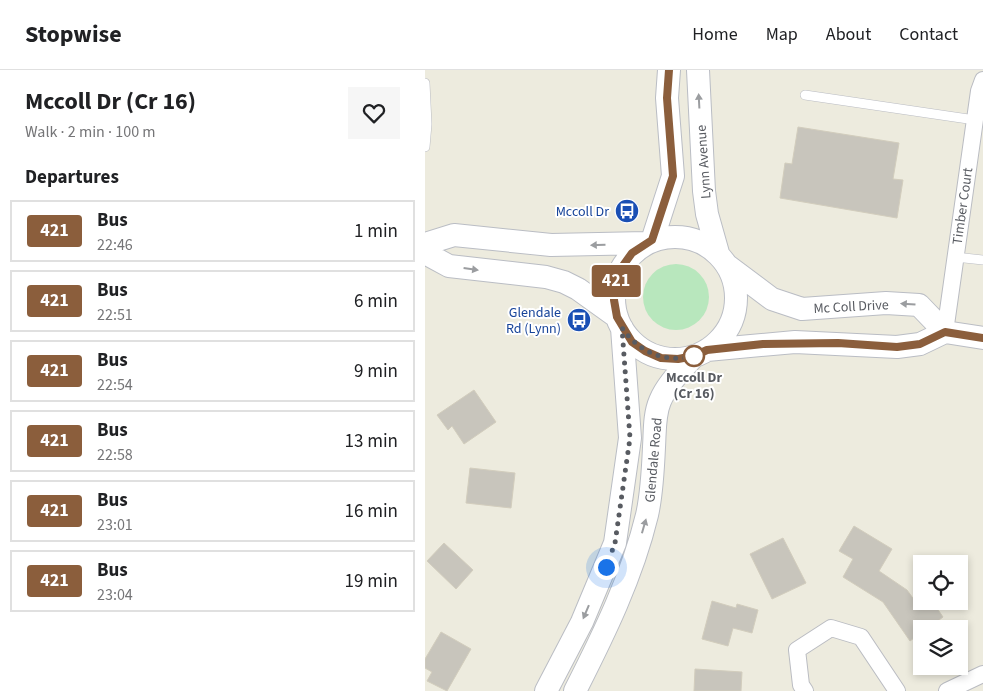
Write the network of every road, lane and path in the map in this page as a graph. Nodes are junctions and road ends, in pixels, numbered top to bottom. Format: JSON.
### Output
{"nodes":[{"id":1,"x":669,"y":70,"type":"edge"},
{"id":2,"x":698,"y":70,"type":"edge"},
{"id":3,"x":983,"y":80,"type":"edge"},
{"id":4,"x":425,"y":83,"type":"edge"},
{"id":5,"x":805,"y":95,"type":"dead end"},
{"id":6,"x":975,"y":120,"type":"junction"},
{"id":7,"x":425,"y":146,"type":"edge"},
{"id":8,"x":649,"y":242,"type":"junction"},
{"id":9,"x":425,"y":244,"type":"edge"},
{"id":10,"x":425,"y":253,"type":"edge"},
{"id":11,"x":955,"y":257,"type":"junction"},
{"id":12,"x":723,"y":259,"type":"junction"},
{"id":13,"x":983,"y":260,"type":"edge"},
{"id":14,"x":619,"y":322,"type":"junction"},
{"id":15,"x":945,"y":332,"type":"junction"},
{"id":16,"x":983,"y":338,"type":"edge"},
{"id":17,"x":701,"y":353,"type":"junction"},
{"id":18,"x":983,"y":674,"type":"edge"},
{"id":19,"x":546,"y":691,"type":"edge"},
{"id":20,"x":575,"y":691,"type":"edge"},
{"id":21,"x":805,"y":691,"type":"edge"},
{"id":22,"x":897,"y":691,"type":"edge"},
{"id":23,"x":947,"y":691,"type":"edge"}],
"edges":[{"from":1,"to":8,"type":"main road"},
{"from":12,"to":2,"type":"main road","name":"Lynn Avenue","one_way":true},
{"from":3,"to":6,"type":"street","name":"Timber Court"},
{"from":4,"to":7,"type":"lane"},
{"from":5,"to":6,"type":"lane"},
{"from":6,"to":11,"type":"street","name":"Timber Court"},
{"from":8,"to":9,"type":"main road","one_way":true},
{"from":8,"to":12,"type":"main road"},
{"from":8,"to":14,"type":"main road"},
{"from":10,"to":14,"type":"main road","one_way":true},
{"from":11,"to":13,"type":"lane"},
{"from":11,"to":15,"type":"street","name":"Timber Court"},
{"from":15,"to":12,"type":"main road","name":"Mc Coll Drive","one_way":true},
{"from":12,"to":17,"type":"main road"},
{"from":14,"to":17,"type":"main road"},
{"from":14,"to":19,"type":"main road","name":"Glendale Road","one_way":true},
{"from":15,"to":16,"type":"main road"},
{"from":15,"to":17,"type":"main road"},
{"from":20,"to":17,"type":"main road","name":"Glendale Road","one_way":true},
{"from":18,"to":23,"type":"street"},
{"from":21,"to":22,"type":"street"}]}
